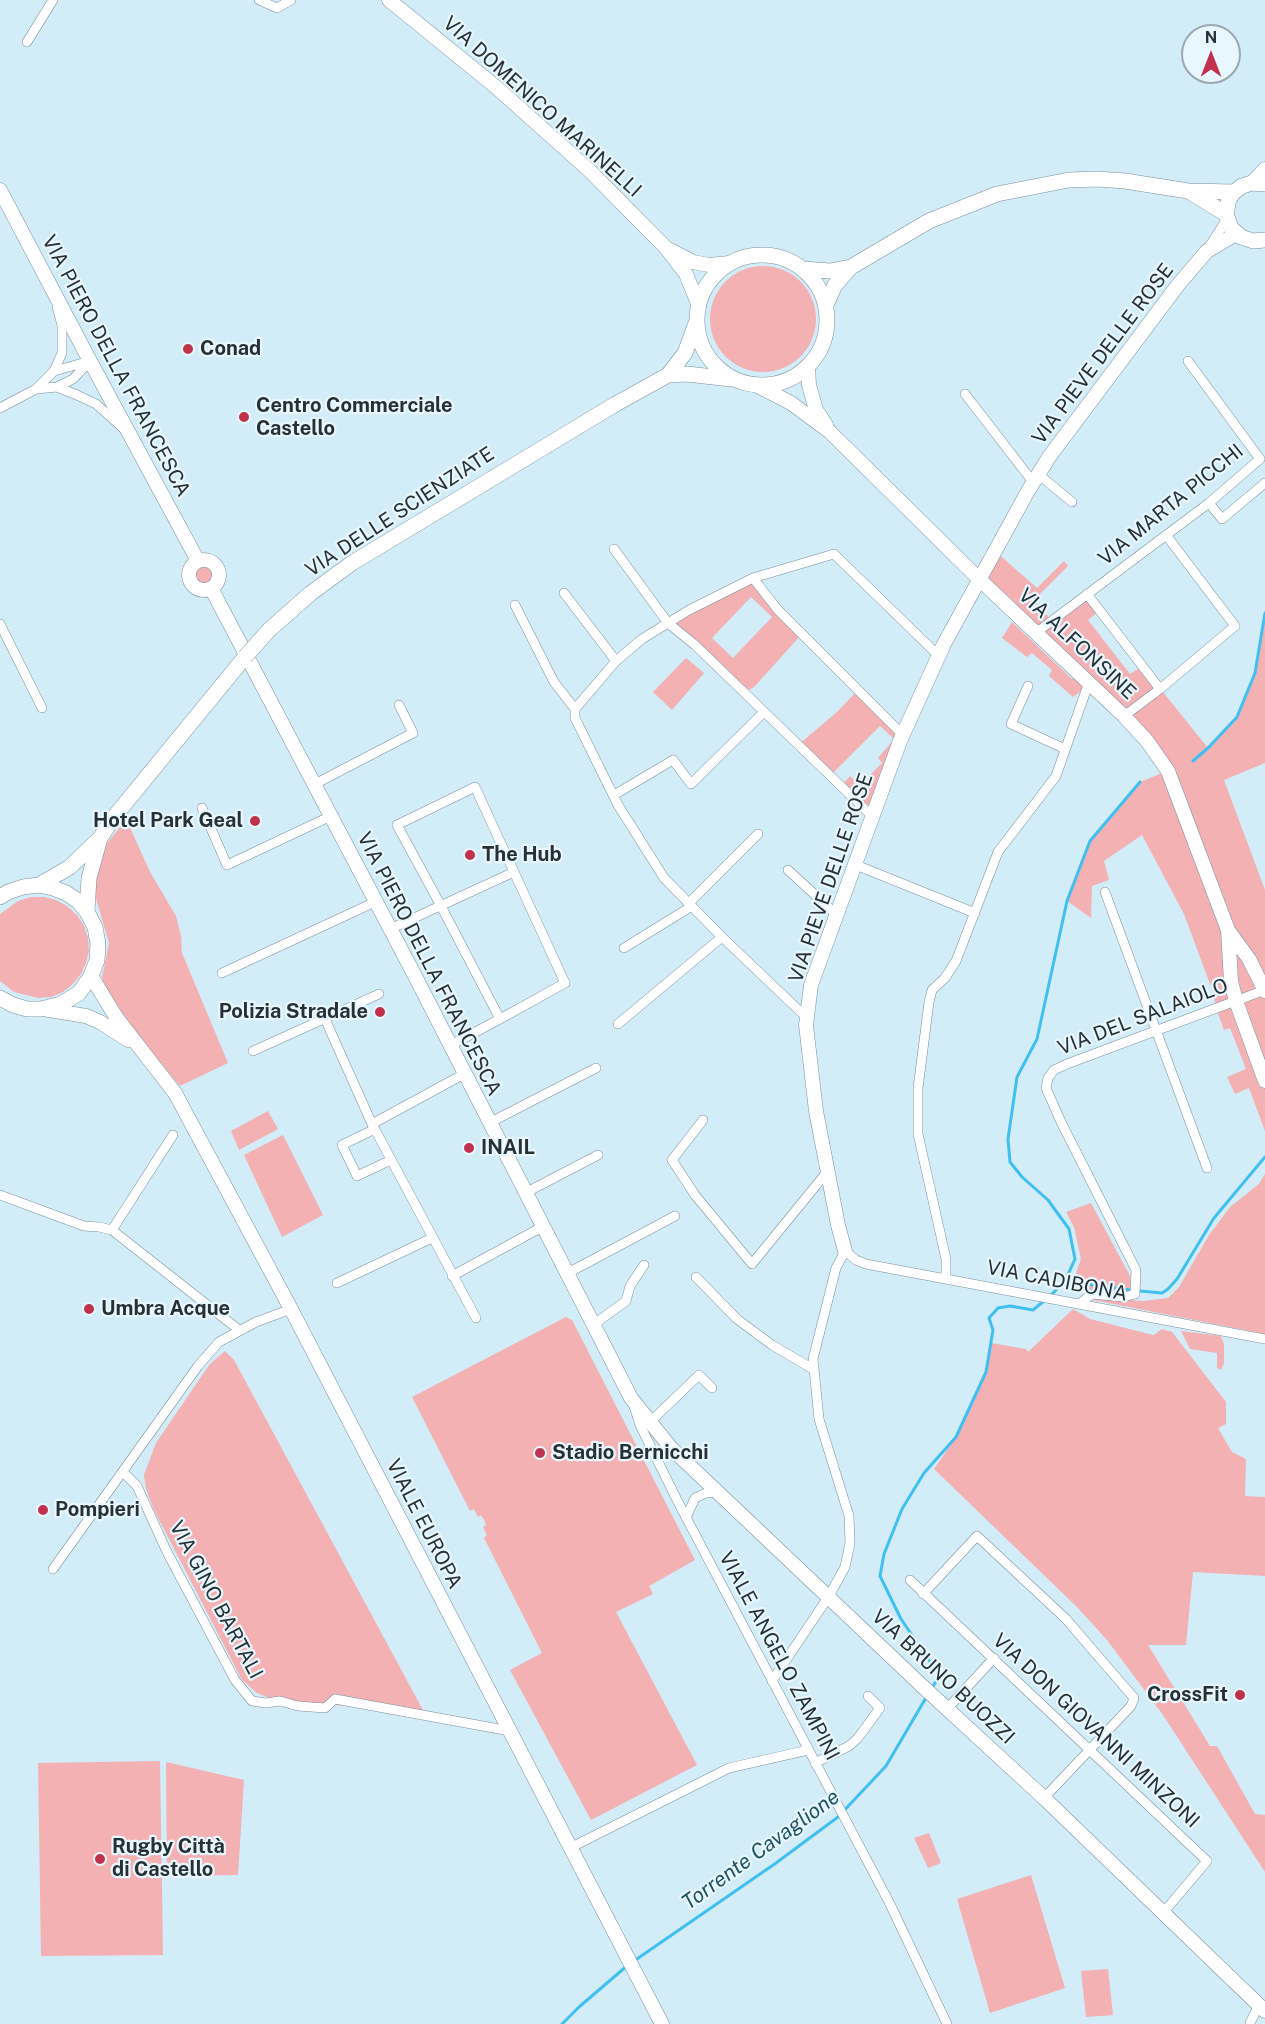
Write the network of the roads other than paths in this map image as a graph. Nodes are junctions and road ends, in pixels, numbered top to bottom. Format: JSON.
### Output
{"nodes":[{"id":1,"x":53,"y":0,"type":"edge"},
{"id":2,"x":259,"y":0,"type":"edge"},
{"id":3,"x":291,"y":0,"type":"edge"},
{"id":4,"x":389,"y":0,"type":"edge"},
{"id":5,"x":27,"y":42,"type":"dead end"},
{"id":6,"x":1265,"y":169,"type":"edge"},
{"id":7,"x":1259,"y":184,"type":"edge"},
{"id":8,"x":0,"y":190,"type":"edge"},
{"id":9,"x":1188,"y":191,"type":"junction"},
{"id":10,"x":1234,"y":192,"type":"junction"},
{"id":11,"x":1227,"y":216,"type":"junction"},
{"id":12,"x":1236,"y":234,"type":"junction"},
{"id":13,"x":1265,"y":240,"type":"edge"},
{"id":14,"x":666,"y":248,"type":"junction"},
{"id":15,"x":1207,"y":251,"type":"junction"},
{"id":16,"x":730,"y":263,"type":"junction"},
{"id":17,"x":852,"y":267,"type":"junction"},
{"id":18,"x":803,"y":269,"type":"junction"},
{"id":19,"x":53,"y":291,"type":"junction"},
{"id":20,"x":826,"y":305,"type":"junction"},
{"id":21,"x":698,"y":311,"type":"junction"},
{"id":22,"x":90,"y":361,"type":"junction"},
{"id":23,"x":1188,"y":361,"type":"dead end"},
{"id":24,"x":808,"y":366,"type":"junction"},
{"id":25,"x":54,"y":371,"type":"junction"},
{"id":26,"x":668,"y":375,"type":"junction"},
{"id":27,"x":747,"y":382,"type":"junction"},
{"id":28,"x":57,"y":387,"type":"junction"},
{"id":29,"x":36,"y":388,"type":"junction"},
{"id":30,"x":965,"y":394,"type":"dead end"},
{"id":31,"x":0,"y":408,"type":"edge"},
{"id":32,"x":129,"y":432,"type":"junction"},
{"id":33,"x":830,"y":432,"type":"junction"},
{"id":34,"x":1263,"y":462,"type":"edge"},
{"id":35,"x":1036,"y":478,"type":"junction"},
{"id":36,"x":1265,"y":483,"type":"edge"},
{"id":37,"x":1072,"y":502,"type":"dead end"},
{"id":38,"x":1209,"y":503,"type":"junction"},
{"id":39,"x":1166,"y":535,"type":"junction"},
{"id":40,"x":614,"y":549,"type":"dead end"},
{"id":41,"x":198,"y":561,"type":"junction"},
{"id":42,"x":753,"y":579,"type":"junction"},
{"id":43,"x":979,"y":579,"type":"junction"},
{"id":44,"x":211,"y":588,"type":"junction"},
{"id":45,"x":564,"y":593,"type":"dead end"},
{"id":46,"x":1087,"y":594,"type":"junction"},
{"id":47,"x":515,"y":605,"type":"dead end"},
{"id":48,"x":668,"y":623,"type":"junction"},
{"id":49,"x":0,"y":624,"type":"edge"},
{"id":50,"x":1037,"y":632,"type":"junction"},
{"id":51,"x":939,"y":656,"type":"junction"},
{"id":52,"x":616,"y":661,"type":"junction"},
{"id":53,"x":1089,"y":682,"type":"junction"},
{"id":54,"x":1028,"y":686,"type":"dead end"},
{"id":55,"x":1160,"y":689,"type":"junction"},
{"id":56,"x":399,"y":705,"type":"dead end"},
{"id":57,"x":42,"y":708,"type":"dead end"},
{"id":58,"x":575,"y":709,"type":"junction"},
{"id":59,"x":764,"y":712,"type":"junction"},
{"id":60,"x":1124,"y":716,"type":"junction"},
{"id":61,"x":903,"y":735,"type":"junction"},
{"id":62,"x":1065,"y":749,"type":"junction"},
{"id":63,"x":315,"y":784,"type":"junction"},
{"id":64,"x":614,"y":795,"type":"junction"},
{"id":65,"x":202,"y":808,"type":"dead end"},
{"id":66,"x":332,"y":816,"type":"junction"},
{"id":67,"x":873,"y":817,"type":"junction"},
{"id":68,"x":758,"y":834,"type":"dead end"},
{"id":69,"x":100,"y":838,"type":"junction"},
{"id":70,"x":856,"y":865,"type":"junction"},
{"id":71,"x":788,"y":870,"type":"dead end"},
{"id":72,"x":514,"y":872,"type":"junction"},
{"id":73,"x":39,"y":885,"type":"junction"},
{"id":74,"x":1105,"y":892,"type":"dead end"},
{"id":75,"x":0,"y":897,"type":"edge"},
{"id":76,"x":375,"y":902,"type":"junction"},
{"id":77,"x":690,"y":904,"type":"junction"},
{"id":78,"x":441,"y":906,"type":"junction"},
{"id":79,"x":87,"y":912,"type":"junction"},
{"id":80,"x":975,"y":913,"type":"junction"},
{"id":81,"x":837,"y":915,"type":"junction"},
{"id":82,"x":390,"y":929,"type":"junction"},
{"id":83,"x":1228,"y":930,"type":"junction"},
{"id":84,"x":722,"y":937,"type":"junction"},
{"id":85,"x":624,"y":948,"type":"dead end"},
{"id":86,"x":222,"y":973,"type":"dead end"},
{"id":87,"x":92,"y":976,"type":"junction"},
{"id":88,"x":1265,"y":991,"type":"edge"},
{"id":89,"x":379,"y":994,"type":"dead end"},
{"id":90,"x":1236,"y":1001,"type":"junction"},
{"id":91,"x":4,"y":1004,"type":"edge"},
{"id":92,"x":41,"y":1009,"type":"junction"},
{"id":93,"x":325,"y":1018,"type":"junction"},
{"id":94,"x":807,"y":1018,"type":"junction"},
{"id":95,"x":500,"y":1019,"type":"junction"},
{"id":96,"x":618,"y":1024,"type":"dead end"},
{"id":97,"x":1157,"y":1030,"type":"junction"},
{"id":98,"x":449,"y":1046,"type":"junction"},
{"id":99,"x":140,"y":1048,"type":"junction"},
{"id":100,"x":253,"y":1051,"type":"dead end"},
{"id":101,"x":596,"y":1068,"type":"dead end"},
{"id":102,"x":464,"y":1074,"type":"junction"},
{"id":103,"x":1265,"y":1081,"type":"edge"},
{"id":104,"x":703,"y":1120,"type":"dead end"},
{"id":105,"x":489,"y":1123,"type":"junction"},
{"id":106,"x":373,"y":1127,"type":"junction"},
{"id":107,"x":173,"y":1135,"type":"dead end"},
{"id":108,"x":598,"y":1155,"type":"dead end"},
{"id":109,"x":391,"y":1160,"type":"junction"},
{"id":110,"x":1207,"y":1168,"type":"dead end"},
{"id":111,"x":827,"y":1172,"type":"junction"},
{"id":112,"x":525,"y":1193,"type":"junction"},
{"id":113,"x":0,"y":1195,"type":"edge"},
{"id":114,"x":675,"y":1216,"type":"dead end"},
{"id":115,"x":542,"y":1227,"type":"junction"},
{"id":116,"x":112,"y":1230,"type":"junction"},
{"id":117,"x":432,"y":1238,"type":"junction"},
{"id":118,"x":845,"y":1251,"type":"junction"},
{"id":119,"x":644,"y":1265,"type":"dead end"},
{"id":120,"x":566,"y":1274,"type":"junction"},
{"id":121,"x":452,"y":1276,"type":"junction"},
{"id":122,"x":696,"y":1277,"type":"dead end"},
{"id":123,"x":946,"y":1279,"type":"junction"},
{"id":124,"x":337,"y":1284,"type":"dead end"},
{"id":125,"x":1079,"y":1304,"type":"junction"},
{"id":126,"x":291,"y":1309,"type":"junction"},
{"id":127,"x":476,"y":1318,"type":"dead end"},
{"id":128,"x":593,"y":1325,"type":"junction"},
{"id":129,"x":239,"y":1330,"type":"junction"},
{"id":130,"x":1265,"y":1339,"type":"edge"},
{"id":131,"x":610,"y":1358,"type":"joint"},
{"id":132,"x":813,"y":1369,"type":"junction"},
{"id":133,"x":712,"y":1388,"type":"dead end"},
{"id":134,"x":631,"y":1398,"type":"junction"},
{"id":135,"x":649,"y":1422,"type":"junction"},
{"id":136,"x":123,"y":1472,"type":"junction"},
{"id":137,"x":717,"y":1492,"type":"junction"},
{"id":138,"x":686,"y":1518,"type":"junction"},
{"id":139,"x":53,"y":1569,"type":"dead end"},
{"id":140,"x":910,"y":1580,"type":"dead end"},
{"id":141,"x":923,"y":1594,"type":"junction"},
{"id":142,"x":829,"y":1596,"type":"junction"},
{"id":143,"x":994,"y":1658,"type":"junction"},
{"id":144,"x":772,"y":1682,"type":"junction"},
{"id":145,"x":868,"y":1696,"type":"dead end"},
{"id":146,"x":942,"y":1705,"type":"junction"},
{"id":147,"x":510,"y":1731,"type":"junction"},
{"id":148,"x":1090,"y":1749,"type":"junction"},
{"id":149,"x":808,"y":1750,"type":"junction"},
{"id":150,"x":814,"y":1763,"type":"junction"},
{"id":151,"x":1044,"y":1798,"type":"junction"},
{"id":152,"x":570,"y":1848,"type":"junction"},
{"id":153,"x":1163,"y":1913,"type":"junction"},
{"id":154,"x":1261,"y":2007,"type":"edge"},
{"id":155,"x":1265,"y":2019,"type":"edge"},
{"id":156,"x":662,"y":2024,"type":"edge"},
{"id":157,"x":947,"y":2024,"type":"edge"},
{"id":158,"x":1249,"y":2024,"type":"edge"}],
"edges":[{"from":1,"to":5,"type":"street"},
{"from":2,"to":3,"type":"street"},
{"from":4,"to":14,"type":"main road","name":"VIA DOMENICO MARINELLI"},
{"from":6,"to":7,"type":"main road"},
{"from":7,"to":10,"type":"main road"},
{"from":8,"to":19,"type":"main road","name":"VIA PIERO DELLA FRANCESCA"},
{"from":9,"to":10,"type":"main road"},
{"from":9,"to":11,"type":"main road"},
{"from":9,"to":17,"type":"main road"},
{"from":10,"to":11,"type":"main road"},
{"from":11,"to":12,"type":"main road"},
{"from":11,"to":15,"type":"street","name":"VIA PIEVE DELLE ROSE"},
{"from":12,"to":13,"type":"main road"},
{"from":12,"to":15,"type":"main road","name":"VIA PIEVE DELLE ROSE"},
{"from":14,"to":16,"type":"main road"},
{"from":14,"to":21,"type":"main road"},
{"from":15,"to":35,"type":"main road","name":"VIA PIEVE DELLE ROSE"},
{"from":16,"to":18,"type":"main road"},
{"from":16,"to":21,"type":"main road"},
{"from":17,"to":18,"type":"main road"},
{"from":17,"to":20,"type":"main road"},
{"from":18,"to":20,"type":"main road"},
{"from":19,"to":22,"type":"main road","name":"VIA PIERO DELLA FRANCESCA"},
{"from":19,"to":25,"type":"street"},
{"from":20,"to":24,"type":"main road"},
{"from":21,"to":26,"type":"main road","name":"VIA DELLE SCIENZIATE"},
{"from":21,"to":27,"type":"main road"},
{"from":22,"to":25,"type":"street"},
{"from":22,"to":28,"type":"street"},
{"from":22,"to":32,"type":"main road","name":"VIA PIERO DELLA FRANCESCA"},
{"from":23,"to":34,"type":"street","name":"VIA MARTA PICCHI"},
{"from":24,"to":27,"type":"main road"},
{"from":24,"to":33,"type":"main road","name":"VIA ALFONSINE"},
{"from":25,"to":29,"type":"street"},
{"from":26,"to":27,"type":"main road","name":"VIA DELLE SCIENZIATE"},
{"from":26,"to":69,"type":"main road","name":"VIA DELLE SCIENZIATE","bridge":true},
{"from":27,"to":33,"type":"main road","name":"VIA ALFONSINE"},
{"from":28,"to":29,"type":"street"},
{"from":28,"to":32,"type":"street"},
{"from":29,"to":31,"type":"street"},
{"from":30,"to":35,"type":"street","name":"VIA PIEVE DELLE ROSE"},
{"from":32,"to":41,"type":"main road","name":"VIA PIERO DELLA FRANCESCA"},
{"from":33,"to":43,"type":"main road","name":"VIA ALFONSINE"},
{"from":34,"to":38,"type":"street","name":"VIA MARTA PICCHI"},
{"from":35,"to":37,"type":"street"},
{"from":35,"to":43,"type":"main road","name":"VIA PIEVE DELLE ROSE"},
{"from":36,"to":38,"type":"street"},
{"from":38,"to":39,"type":"street","name":"VIA MARTA PICCHI"},
{"from":39,"to":46,"type":"street","name":"VIA MARTA PICCHI"},
{"from":39,"to":55,"type":"street"},
{"from":40,"to":48,"type":"street"},
{"from":41,"to":44,"type":"main road","name":"VIA PIERO DELLA FRANCESCA"},
{"from":41,"to":44,"type":"main road"},
{"from":42,"to":48,"type":"street"},
{"from":42,"to":51,"type":"street"},
{"from":42,"to":61,"type":"street"},
{"from":43,"to":50,"type":"main road","name":"VIA ALFONSINE"},
{"from":43,"to":51,"type":"main road","name":"VIA PIEVE DELLE ROSE"},
{"from":44,"to":63,"type":"main road","name":"VIA PIERO DELLA FRANCESCA"},
{"from":45,"to":52,"type":"street"},
{"from":46,"to":50,"type":"street","name":"VIA MARTA PICCHI"},
{"from":46,"to":55,"type":"street"},
{"from":47,"to":58,"type":"street"},
{"from":48,"to":52,"type":"street"},
{"from":48,"to":59,"type":"street"},
{"from":49,"to":57,"type":"street"},
{"from":50,"to":53,"type":"main road","name":"VIA ALFONSINE"},
{"from":51,"to":61,"type":"main road","name":"VIA PIEVE DELLE ROSE"},
{"from":52,"to":58,"type":"street"},
{"from":53,"to":60,"type":"main road","name":"VIA ALFONSINE"},
{"from":53,"to":62,"type":"street"},
{"from":54,"to":62,"type":"street"},
{"from":55,"to":60,"type":"street"},
{"from":56,"to":63,"type":"street"},
{"from":58,"to":64,"type":"street"},
{"from":59,"to":64,"type":"street"},
{"from":59,"to":67,"type":"street"},
{"from":60,"to":83,"type":"main road","name":"VIA ALFONSINE"},
{"from":61,"to":67,"type":"main road","name":"VIA PIEVE DELLE ROSE"},
{"from":62,"to":80,"type":"street"},
{"from":63,"to":66,"type":"main road","name":"VIA PIERO DELLA FRANCESCA"},
{"from":64,"to":77,"type":"street"},
{"from":65,"to":66,"type":"street"},
{"from":66,"to":76,"type":"main road","name":"VIA PIERO DELLA FRANCESCA"},
{"from":67,"to":70,"type":"main road","name":"VIA PIEVE DELLE ROSE"},
{"from":68,"to":77,"type":"street"},
{"from":69,"to":73,"type":"main road","name":"VIA DELLE SCIENZIATE"},
{"from":69,"to":79,"type":"main road","name":"VIA DELLE SCIENZIATE"},
{"from":70,"to":80,"type":"street"},
{"from":70,"to":81,"type":"main road","name":"VIA PIEVE DELLE ROSE"},
{"from":71,"to":81,"type":"street"},
{"from":72,"to":78,"type":"street"},
{"from":72,"to":78,"type":"street"},
{"from":72,"to":95,"type":"street"},
{"from":73,"to":75,"type":"main road"},
{"from":73,"to":79,"type":"main road"},
{"from":74,"to":97,"type":"street"},
{"from":76,"to":82,"type":"main road","name":"VIA PIERO DELLA FRANCESCA"},
{"from":76,"to":86,"type":"street"},
{"from":77,"to":84,"type":"street"},
{"from":77,"to":85,"type":"street"},
{"from":78,"to":82,"type":"street"},
{"from":78,"to":95,"type":"street"},
{"from":79,"to":87,"type":"main road"},
{"from":80,"to":123,"type":"street"},
{"from":81,"to":94,"type":"main road","name":"VIA PIEVE DELLE ROSE"},
{"from":82,"to":98,"type":"main road","name":"VIA PIERO DELLA FRANCESCA"},
{"from":83,"to":88,"type":"main road","name":"VIA ALFONSINE"},
{"from":83,"to":90,"type":"main road","name":"VIA ALFONSINE"},
{"from":84,"to":94,"type":"street"},
{"from":84,"to":96,"type":"street"},
{"from":87,"to":92,"type":"main road"},
{"from":87,"to":99,"type":"main road","name":"VIALE EUROPA"},
{"from":88,"to":90,"type":"street","name":"VIA DEL SALAIOLO"},
{"from":89,"to":93,"type":"street"},
{"from":90,"to":97,"type":"street","name":"VIA DEL SALAIOLO"},
{"from":90,"to":103,"type":"main road","name":"VIA ALFONSINE"},
{"from":91,"to":92,"type":"main road"},
{"from":92,"to":99,"type":"main road","name":"VIALE EUROPA"},
{"from":93,"to":100,"type":"street"},
{"from":93,"to":106,"type":"street"},
{"from":94,"to":111,"type":"main road","name":"VIA PIEVE DELLE ROSE"},
{"from":95,"to":98,"type":"street"},
{"from":97,"to":110,"type":"street"},
{"from":97,"to":125,"type":"street","name":"VIA DEL SALAIOLO"},
{"from":98,"to":102,"type":"main road","name":"VIA PIERO DELLA FRANCESCA"},
{"from":99,"to":126,"type":"main road","name":"VIALE EUROPA"},
{"from":101,"to":105,"type":"street"},
{"from":102,"to":105,"type":"main road","name":"VIA PIERO DELLA FRANCESCA"},
{"from":102,"to":106,"type":"street"},
{"from":104,"to":111,"type":"street"},
{"from":105,"to":112,"type":"main road","name":"VIA PIERO DELLA FRANCESCA"},
{"from":106,"to":109,"type":"street"},
{"from":106,"to":109,"type":"street"},
{"from":107,"to":116,"type":"street"},
{"from":108,"to":112,"type":"street"},
{"from":109,"to":117,"type":"street"},
{"from":111,"to":118,"type":"main road","name":"VIA PIEVE DELLE ROSE"},
{"from":112,"to":115,"type":"main road","name":"VIA PIERO DELLA FRANCESCA"},
{"from":113,"to":116,"type":"street"},
{"from":114,"to":120,"type":"street"},
{"from":115,"to":120,"type":"main road","name":"VIA PIERO DELLA FRANCESCA"},
{"from":115,"to":121,"type":"street"},
{"from":116,"to":129,"type":"street"},
{"from":117,"to":121,"type":"street"},
{"from":117,"to":124,"type":"street"},
{"from":118,"to":123,"type":"street","name":"VIA CADIBONA"},
{"from":118,"to":132,"type":"street"},
{"from":119,"to":128,"type":"street"},
{"from":120,"to":128,"type":"main road","name":"VIA PIERO DELLA FRANCESCA"},
{"from":121,"to":127,"type":"street"},
{"from":122,"to":132,"type":"street"},
{"from":123,"to":125,"type":"street","name":"VIA CADIBONA"},
{"from":125,"to":130,"type":"street","name":"VIA CADIBONA"},
{"from":126,"to":129,"type":"street"},
{"from":126,"to":147,"type":"main road","name":"VIALE EUROPA"},
{"from":128,"to":131,"type":"main road","name":"VIA PIERO DELLA FRANCESCA"},
{"from":129,"to":136,"type":"street"},
{"from":131,"to":134,"type":"main road","name":"VIA BRUNO BUOZZI"},
{"from":132,"to":142,"type":"street"},
{"from":133,"to":135,"type":"street"},
{"from":134,"to":135,"type":"main road","name":"VIA BRUNO BUOZZI"},
{"from":134,"to":138,"type":"street","name":"VIALE ANGELO ZAMPINI"},
{"from":135,"to":137,"type":"main road","name":"VIA BRUNO BUOZZI"},
{"from":136,"to":139,"type":"street"},
{"from":136,"to":147,"type":"street","name":"VIA GINO BARTALI"},
{"from":137,"to":138,"type":"street"},
{"from":137,"to":142,"type":"main road","name":"VIA BRUNO BUOZZI"},
{"from":138,"to":144,"type":"street","name":"VIALE ANGELO ZAMPINI"},
{"from":140,"to":141,"type":"street","name":"VIA DON GIOVANNI MINZONI"},
{"from":141,"to":143,"type":"street","name":"VIA DON GIOVANNI MINZONI"},
{"from":141,"to":148,"type":"street"},
{"from":142,"to":144,"type":"street"},
{"from":142,"to":146,"type":"main road","name":"VIA BRUNO BUOZZI"},
{"from":143,"to":146,"type":"street"},
{"from":143,"to":148,"type":"street","name":"VIA DON GIOVANNI MINZONI"},
{"from":144,"to":149,"type":"street","name":"VIALE ANGELO ZAMPINI"},
{"from":145,"to":150,"type":"street"},
{"from":146,"to":151,"type":"main road","name":"VIA BRUNO BUOZZI"},
{"from":147,"to":152,"type":"main road","name":"VIALE EUROPA"},
{"from":148,"to":151,"type":"street"},
{"from":148,"to":153,"type":"street","name":"VIA DON GIOVANNI MINZONI"},
{"from":149,"to":150,"type":"street","name":"VIALE ANGELO ZAMPINI"},
{"from":149,"to":152,"type":"street"},
{"from":150,"to":157,"type":"street","name":"VIALE ANGELO ZAMPINI"},
{"from":151,"to":153,"type":"main road","name":"VIA BRUNO BUOZZI"},
{"from":152,"to":156,"type":"main road","name":"VIALE EUROPA"},
{"from":153,"to":154,"type":"main road","name":"VIA BRUNO BUOZZI"},
{"from":154,"to":158,"type":"street"},
{"from":155,"to":158,"type":"street"}]}
